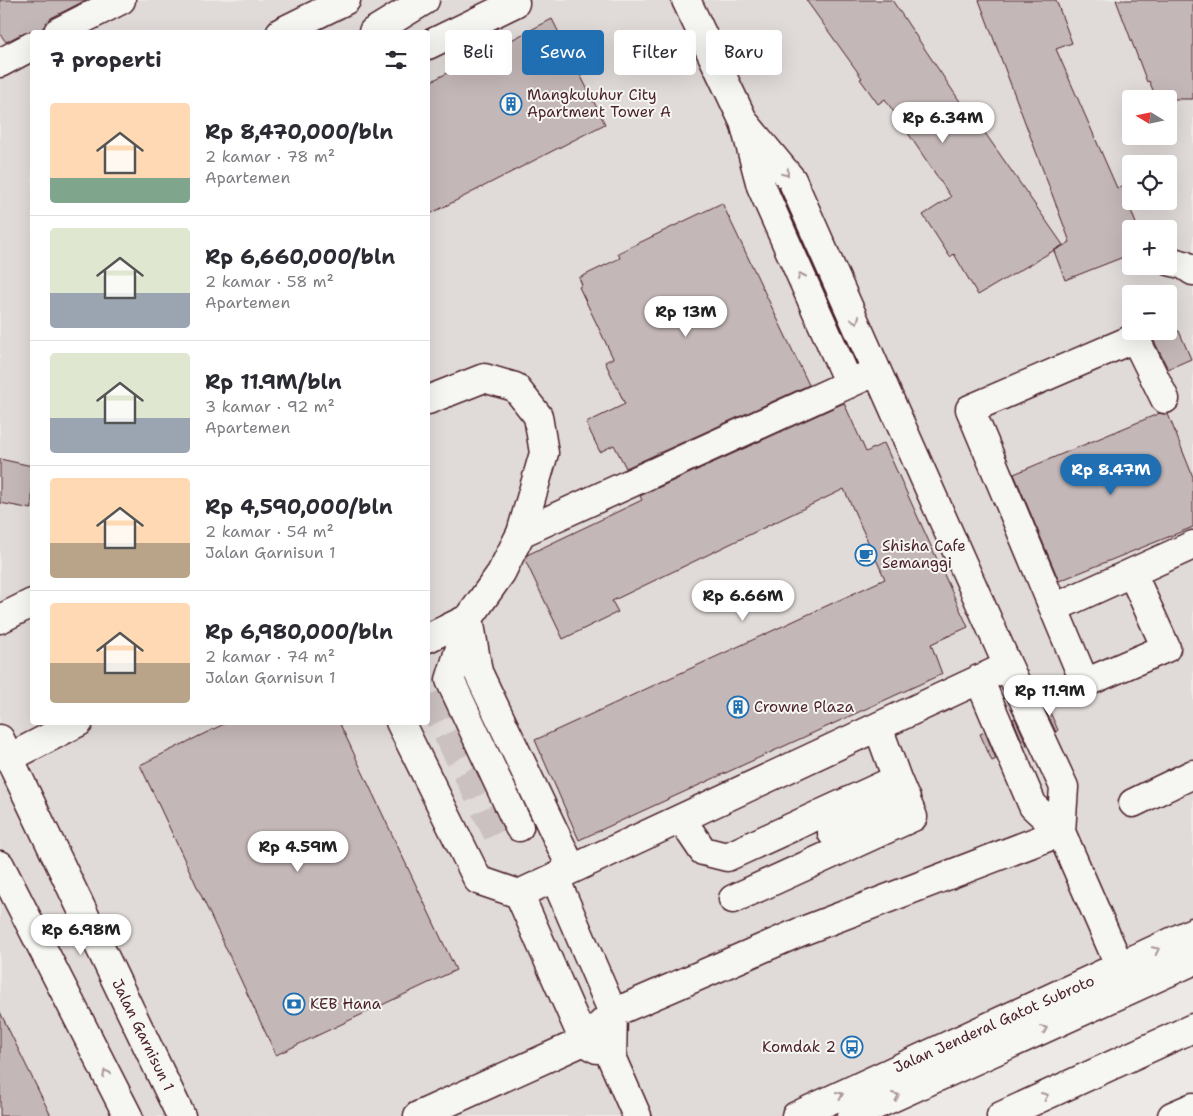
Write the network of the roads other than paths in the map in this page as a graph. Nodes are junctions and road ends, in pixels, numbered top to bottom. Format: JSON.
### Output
{"nodes":[{"id":1,"x":121,"y":0,"type":"edge"},
{"id":2,"x":346,"y":0,"type":"edge"},
{"id":3,"x":425,"y":0,"type":"edge"},
{"id":4,"x":514,"y":0,"type":"edge"},
{"id":5,"x":686,"y":0,"type":"edge"},
{"id":6,"x":62,"y":30,"type":"edge"},
{"id":7,"x":285,"y":30,"type":"edge"},
{"id":8,"x":376,"y":30,"type":"edge"},
{"id":9,"x":430,"y":44,"type":"edge"},
{"id":10,"x":30,"y":47,"type":"edge"},
{"id":11,"x":0,"y":63,"type":"edge"},
{"id":12,"x":744,"y":122,"type":"junction"},
{"id":13,"x":1177,"y":263,"type":"edge"},
{"id":14,"x":1193,"y":271,"type":"edge"},
{"id":15,"x":879,"y":371,"type":"junction"},
{"id":16,"x":849,"y":384,"type":"junction"},
{"id":17,"x":430,"y":399,"type":"edge"},
{"id":18,"x":1165,"y":399,"type":"dead end"},
{"id":19,"x":521,"y":533,"type":"junction"},
{"id":20,"x":1193,"y":546,"type":"edge"},
{"id":21,"x":1132,"y":573,"type":"junction"},
{"id":22,"x":30,"y":604,"type":"edge"},
{"id":23,"x":1054,"y":608,"type":"junction"},
{"id":24,"x":469,"y":618,"type":"junction"},
{"id":25,"x":0,"y":619,"type":"edge"},
{"id":26,"x":430,"y":637,"type":"edge"},
{"id":27,"x":1008,"y":666,"type":"junction"},
{"id":28,"x":979,"y":679,"type":"junction"},
{"id":29,"x":70,"y":725,"type":"edge"},
{"id":30,"x":401,"y":725,"type":"edge"},
{"id":31,"x":878,"y":727,"type":"junction"},
{"id":32,"x":5,"y":748,"type":"edge"},
{"id":33,"x":1193,"y":774,"type":"edge"},
{"id":34,"x":902,"y":789,"type":"junction"},
{"id":35,"x":1133,"y":803,"type":"dead end"},
{"id":36,"x":682,"y":820,"type":"junction"},
{"id":37,"x":519,"y":827,"type":"dead end"},
{"id":38,"x":1061,"y":832,"type":"junction"},
{"id":39,"x":0,"y":865,"type":"edge"},
{"id":40,"x":564,"y":873,"type":"junction"},
{"id":41,"x":730,"y":890,"type":"dead end"},
{"id":42,"x":519,"y":894,"type":"junction"},
{"id":43,"x":1193,"y":932,"type":"edge"},
{"id":44,"x":1193,"y":961,"type":"edge"},
{"id":45,"x":1120,"y":968,"type":"junction"},
{"id":46,"x":613,"y":1013,"type":"junction"},
{"id":47,"x":1193,"y":1028,"type":"edge"},
{"id":48,"x":584,"y":1041,"type":"junction"},
{"id":49,"x":612,"y":1059,"type":"junction"},
{"id":50,"x":1193,"y":1106,"type":"edge"},
{"id":51,"x":128,"y":1116,"type":"edge"},
{"id":52,"x":181,"y":1116,"type":"edge"},
{"id":53,"x":418,"y":1116,"type":"edge"},
{"id":54,"x":637,"y":1116,"type":"edge"},
{"id":55,"x":796,"y":1116,"type":"edge"},
{"id":56,"x":852,"y":1116,"type":"edge"},
{"id":57,"x":1001,"y":1116,"type":"edge"},
{"id":58,"x":1172,"y":1116,"type":"edge"}],
"edges":[{"from":1,"to":6,"type":"main road"},
{"from":2,"to":7,"type":"main road"},
{"from":3,"to":8,"type":"main road"},
{"from":4,"to":9,"type":"main road"},
{"from":5,"to":12,"type":"main road"},
{"from":10,"to":11,"type":"main road"},
{"from":12,"to":15,"type":"main road","one_way":true},
{"from":16,"to":12,"type":"main road","one_way":true},
{"from":13,"to":14,"type":"main road"},
{"from":15,"to":16,"type":"main road"},
{"from":15,"to":27,"type":"main road"},
{"from":16,"to":19,"type":"main road"},
{"from":17,"to":19,"type":"main road"},
{"from":18,"to":23,"type":"main road"},
{"from":19,"to":24,"type":"main road"},
{"from":20,"to":21,"type":"main road"},
{"from":21,"to":23,"type":"main road"},
{"from":21,"to":23,"type":"main road"},
{"from":22,"to":25,"type":"main road"},
{"from":24,"to":26,"type":"main road"},
{"from":24,"to":37,"type":"main road"},
{"from":24,"to":40,"type":"main road"},
{"from":27,"to":28,"type":"main road"},
{"from":27,"to":38,"type":"main road"},
{"from":28,"to":31,"type":"main road"},
{"from":28,"to":38,"type":"main road"},
{"from":29,"to":32,"type":"main road"},
{"from":30,"to":42,"type":"main road"},
{"from":31,"to":34,"type":"main road"},
{"from":31,"to":36,"type":"main road"},
{"from":32,"to":52,"type":"main road","name":"Jalan Garnisun 1"},
{"from":33,"to":35,"type":"main road"},
{"from":34,"to":36,"type":"main road"},
{"from":34,"to":41,"type":"main road"},
{"from":36,"to":40,"type":"main road"},
{"from":38,"to":45,"type":"main road"},
{"from":38,"to":46,"type":"main road"},
{"from":51,"to":39,"type":"main road","one_way":true},
{"from":40,"to":42,"type":"main road"},
{"from":40,"to":46,"type":"main road"},
{"from":42,"to":48,"type":"main road"},
{"from":45,"to":43,"type":"main road","name":"Jalan Jenderal Gatot Subroto","one_way":true},
{"from":56,"to":44,"type":"main road","one_way":true},
{"from":55,"to":45,"type":"main road","name":"Jalan Jenderal Gatot Subroto","one_way":true},
{"from":46,"to":48,"type":"main road"},
{"from":46,"to":49,"type":"main road"},
{"from":57,"to":47,"type":"main road","one_way":true},
{"from":48,"to":49,"type":"main road"},
{"from":48,"to":53,"type":"main road"},
{"from":49,"to":54,"type":"main road"},
{"from":50,"to":58,"type":"main road"}]}
